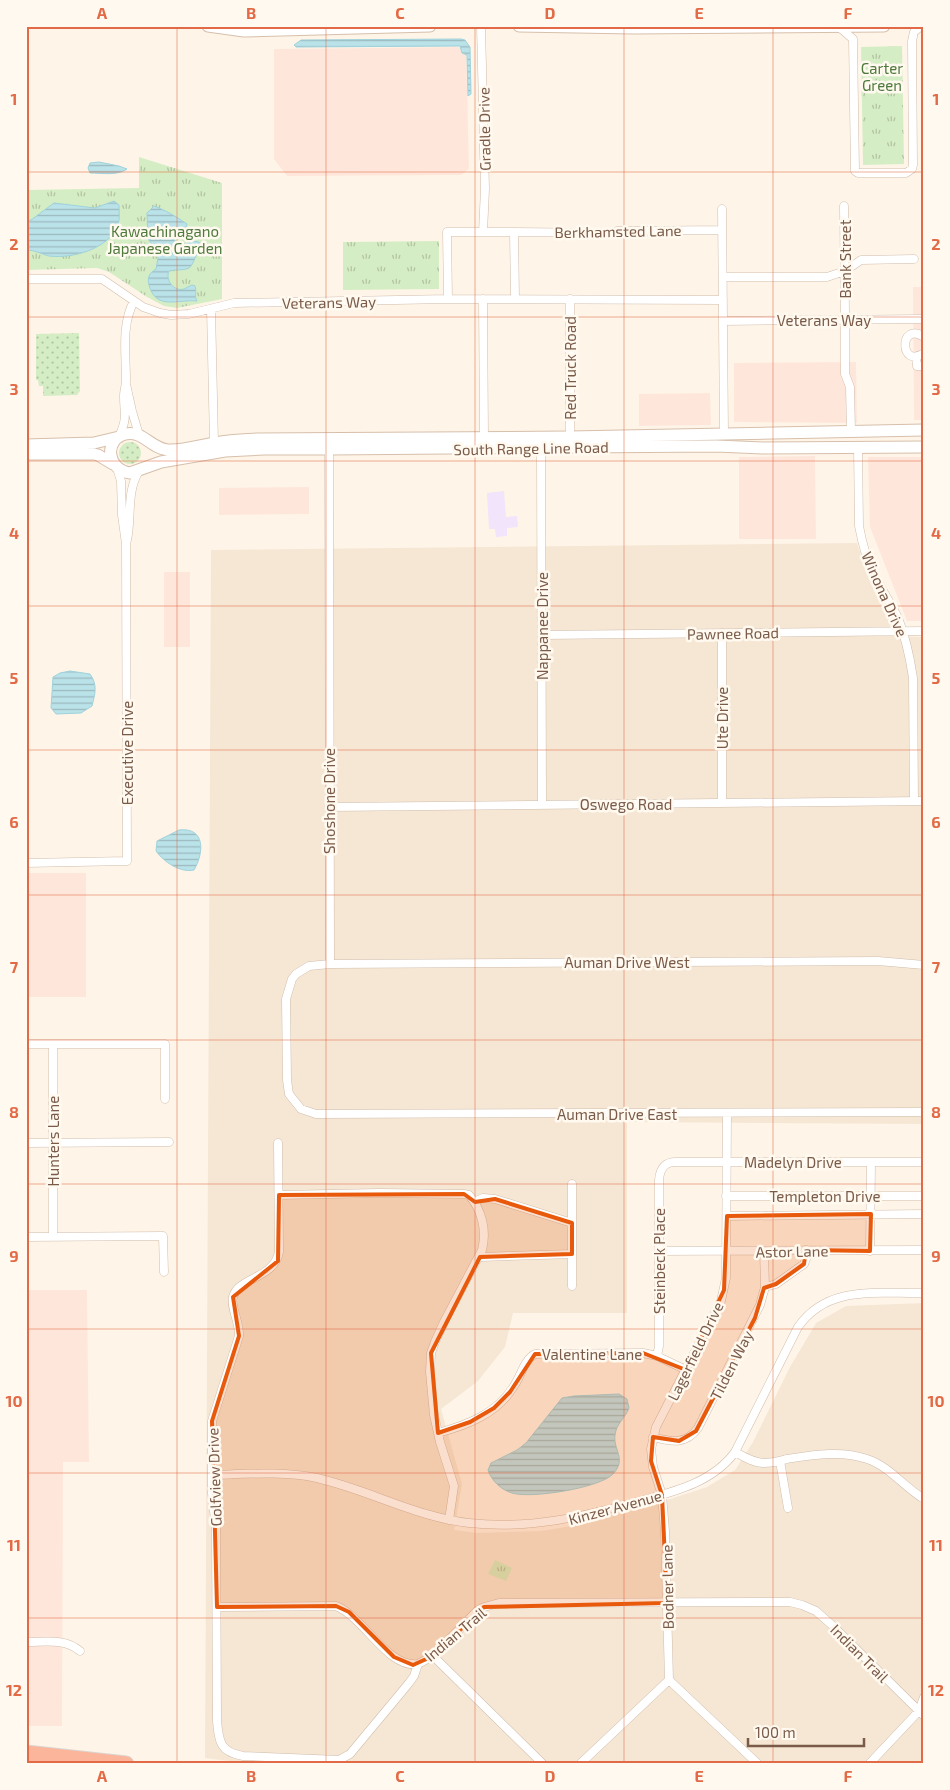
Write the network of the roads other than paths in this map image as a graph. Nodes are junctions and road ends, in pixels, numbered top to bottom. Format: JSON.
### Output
{"nodes":[{"id":1,"x":208,"y":26,"type":"edge"},
{"id":2,"x":430,"y":26,"type":"edge"},
{"id":3,"x":482,"y":26,"type":"edge"},
{"id":4,"x":520,"y":26,"type":"edge"},
{"id":5,"x":884,"y":26,"type":"edge"},
{"id":6,"x":921,"y":26,"type":"edge"},
{"id":7,"x":557,"y":27,"type":"edge"},
{"id":8,"x":718,"y":27,"type":"edge"},
{"id":9,"x":837,"y":27,"type":"edge"},
{"id":10,"x":844,"y":206,"type":"dead end"},
{"id":11,"x":722,"y":209,"type":"dead end"},
{"id":12,"x":722,"y":230,"type":"junction"},
{"id":13,"x":483,"y":232,"type":"junction"},
{"id":14,"x":514,"y":232,"type":"junction"},
{"id":15,"x":914,"y":259,"type":"dead end"},
{"id":16,"x":845,"y":271,"type":"junction"},
{"id":17,"x":723,"y":277,"type":"junction"},
{"id":18,"x":26,"y":279,"type":"edge"},
{"id":19,"x":483,"y":298,"type":"junction"},
{"id":20,"x":515,"y":298,"type":"junction"},
{"id":21,"x":448,"y":299,"type":"junction"},
{"id":22,"x":570,"y":299,"type":"junction"},
{"id":23,"x":723,"y":300,"type":"junction"},
{"id":24,"x":134,"y":301,"type":"junction"},
{"id":25,"x":211,"y":309,"type":"junction"},
{"id":26,"x":845,"y":312,"type":"dead end"},
{"id":27,"x":915,"y":319,"type":"junction"},
{"id":28,"x":924,"y":319,"type":"edge"},
{"id":29,"x":723,"y":321,"type":"junction"},
{"id":30,"x":845,"y":326,"type":"dead end"},
{"id":31,"x":915,"y":333,"type":"junction"},
{"id":32,"x":924,"y":337,"type":"edge"},
{"id":33,"x":920,"y":355,"type":"edge"},
{"id":34,"x":924,"y":366,"type":"edge"},
{"id":35,"x":126,"y":382,"type":"junction"},
{"id":36,"x":924,"y":430,"type":"edge"},
{"id":37,"x":851,"y":432,"type":"junction"},
{"id":38,"x":724,"y":434,"type":"junction"},
{"id":39,"x":119,"y":437,"type":"junction"},
{"id":40,"x":141,"y":437,"type":"junction"},
{"id":41,"x":484,"y":437,"type":"junction"},
{"id":42,"x":570,"y":437,"type":"junction"},
{"id":43,"x":214,"y":443,"type":"junction"},
{"id":44,"x":26,"y":445,"type":"edge"},
{"id":45,"x":858,"y":447,"type":"junction"},
{"id":46,"x":924,"y":447,"type":"edge"},
{"id":47,"x":541,"y":448,"type":"junction"},
{"id":48,"x":329,"y":449,"type":"junction"},
{"id":49,"x":26,"y":454,"type":"edge"},
{"id":50,"x":115,"y":466,"type":"junction"},
{"id":51,"x":140,"y":470,"type":"junction"},
{"id":52,"x":126,"y":544,"type":"junction"},
{"id":53,"x":902,"y":631,"type":"junction"},
{"id":54,"x":924,"y":631,"type":"edge"},
{"id":55,"x":722,"y":633,"type":"junction"},
{"id":56,"x":542,"y":635,"type":"junction"},
{"id":57,"x":914,"y":801,"type":"junction"},
{"id":58,"x":924,"y":801,"type":"edge"},
{"id":59,"x":542,"y":804,"type":"junction"},
{"id":60,"x":722,"y":804,"type":"junction"},
{"id":61,"x":329,"y":807,"type":"junction"},
{"id":62,"x":26,"y":863,"type":"edge"},
{"id":63,"x":330,"y":964,"type":"junction"},
{"id":64,"x":924,"y":965,"type":"edge"},
{"id":65,"x":26,"y":1044,"type":"edge"},
{"id":66,"x":53,"y":1044,"type":"junction"},
{"id":67,"x":165,"y":1099,"type":"dead end"},
{"id":68,"x":924,"y":1112,"type":"edge"},
{"id":69,"x":727,"y":1113,"type":"junction"},
{"id":70,"x":169,"y":1142,"type":"dead end"},
{"id":71,"x":26,"y":1143,"type":"edge"},
{"id":72,"x":53,"y":1143,"type":"junction"},
{"id":73,"x":278,"y":1144,"type":"dead end"},
{"id":74,"x":726,"y":1161,"type":"junction"},
{"id":75,"x":871,"y":1162,"type":"junction"},
{"id":76,"x":924,"y":1162,"type":"edge"},
{"id":77,"x":663,"y":1166,"type":"joint"},
{"id":78,"x":572,"y":1184,"type":"dead end"},
{"id":79,"x":278,"y":1195,"type":"junction"},
{"id":80,"x":726,"y":1196,"type":"junction"},
{"id":81,"x":871,"y":1196,"type":"junction"},
{"id":82,"x":924,"y":1196,"type":"edge"},
{"id":83,"x":474,"y":1202,"type":"junction"},
{"id":84,"x":871,"y":1214,"type":"junction"},
{"id":85,"x":924,"y":1214,"type":"edge"},
{"id":86,"x":726,"y":1216,"type":"junction"},
{"id":87,"x":572,"y":1223,"type":"junction"},
{"id":88,"x":26,"y":1237,"type":"edge"},
{"id":89,"x":53,"y":1237,"type":"junction"},
{"id":90,"x":806,"y":1250,"type":"junction"},
{"id":91,"x":924,"y":1250,"type":"edge"},
{"id":92,"x":659,"y":1251,"type":"junction"},
{"id":93,"x":764,"y":1251,"type":"junction"},
{"id":94,"x":870,"y":1251,"type":"junction"},
{"id":95,"x":726,"y":1252,"type":"junction"},
{"id":96,"x":572,"y":1254,"type":"junction"},
{"id":97,"x":480,"y":1256,"type":"junction"},
{"id":98,"x":164,"y":1272,"type":"dead end"},
{"id":99,"x":572,"y":1286,"type":"dead end"},
{"id":100,"x":765,"y":1287,"type":"junction"},
{"id":101,"x":924,"y":1293,"type":"edge"},
{"id":102,"x":656,"y":1356,"type":"junction"},
{"id":103,"x":686,"y":1370,"type":"junction"},
{"id":104,"x":438,"y":1433,"type":"junction"},
{"id":105,"x":653,"y":1437,"type":"junction"},
{"id":106,"x":735,"y":1452,"type":"junction"},
{"id":107,"x":780,"y":1461,"type":"junction"},
{"id":108,"x":212,"y":1475,"type":"junction"},
{"id":109,"x":662,"y":1495,"type":"junction"},
{"id":110,"x":924,"y":1499,"type":"edge"},
{"id":111,"x":788,"y":1508,"type":"dead end"},
{"id":112,"x":449,"y":1520,"type":"junction"},
{"id":113,"x":667,"y":1603,"type":"junction"},
{"id":114,"x":217,"y":1607,"type":"junction"},
{"id":115,"x":26,"y":1642,"type":"edge"},
{"id":116,"x":80,"y":1651,"type":"dead end"},
{"id":117,"x":434,"y":1656,"type":"junction"},
{"id":118,"x":418,"y":1664,"type":"junction"},
{"id":119,"x":668,"y":1680,"type":"junction"},
{"id":120,"x":924,"y":1697,"type":"edge"},
{"id":121,"x":922,"y":1712,"type":"edge"},
{"id":122,"x":26,"y":1753,"type":"edge"},
{"id":123,"x":126,"y":1764,"type":"edge"},
{"id":124,"x":543,"y":1764,"type":"edge"},
{"id":125,"x":580,"y":1764,"type":"edge"},
{"id":126,"x":758,"y":1764,"type":"edge"},
{"id":127,"x":869,"y":1764,"type":"edge"}],
"edges":[{"from":1,"to":2,"type":"main road"},
{"from":3,"to":13,"type":"street","name":"Gradle Drive"},
{"from":4,"to":7,"type":"main road"},
{"from":5,"to":9,"type":"main road"},
{"from":6,"to":9,"type":"street"},
{"from":7,"to":8,"type":"main road"},
{"from":8,"to":9,"type":"main road"},
{"from":10,"to":16,"type":"street","name":"Bank Street"},
{"from":11,"to":12,"type":"street"},
{"from":12,"to":14,"type":"street","name":"Berkhamsted Lane"},
{"from":12,"to":17,"type":"street"},
{"from":13,"to":14,"type":"street","name":"Berkhamsted Lane"},
{"from":13,"to":21,"type":"street","name":"Berkhamsted Lane"},
{"from":14,"to":20,"type":"street"},
{"from":15,"to":16,"type":"street"},
{"from":16,"to":17,"type":"street"},
{"from":16,"to":26,"type":"street","name":"Bank Street"},
{"from":17,"to":23,"type":"street"},
{"from":18,"to":24,"type":"street","name":"Veterans Way"},
{"from":19,"to":20,"type":"street","name":"Veterans Way"},
{"from":19,"to":21,"type":"street","name":"Veterans Way"},
{"from":19,"to":41,"type":"street"},
{"from":20,"to":22,"type":"street"},
{"from":21,"to":25,"type":"street","name":"Veterans Way"},
{"from":22,"to":23,"type":"street"},
{"from":22,"to":42,"type":"street","name":"Red Truck Road"},
{"from":23,"to":29,"type":"street"},
{"from":24,"to":25,"type":"street","name":"Veterans Way"},
{"from":24,"to":35,"type":"street"},
{"from":25,"to":43,"type":"street"},
{"from":27,"to":28,"type":"street","name":"Veterans Way"},
{"from":27,"to":29,"type":"street","name":"Veterans Way"},
{"from":27,"to":31,"type":"street"},
{"from":29,"to":38,"type":"street"},
{"from":30,"to":37,"type":"street"},
{"from":31,"to":32,"type":"street"},
{"from":31,"to":33,"type":"street"},
{"from":33,"to":34,"type":"street"},
{"from":35,"to":39,"type":"street"},
{"from":35,"to":40,"type":"street"},
{"from":36,"to":37,"type":"main road","name":"South Range Line Road"},
{"from":37,"to":38,"type":"main road","name":"South Range Line Road"},
{"from":38,"to":42,"type":"main road","name":"South Range Line Road"},
{"from":39,"to":40,"type":"main road"},
{"from":39,"to":44,"type":"main road"},
{"from":39,"to":50,"type":"main road"},
{"from":40,"to":43,"type":"main road","name":"South Range Line Road"},
{"from":40,"to":51,"type":"main road"},
{"from":41,"to":42,"type":"main road","name":"South Range Line Road"},
{"from":41,"to":43,"type":"main road","name":"South Range Line Road"},
{"from":45,"to":46,"type":"main road","name":"South Range Line Road"},
{"from":45,"to":47,"type":"main road","name":"South Range Line Road"},
{"from":45,"to":53,"type":"street","name":"Winona Drive"},
{"from":47,"to":48,"type":"main road","name":"South Range Line Road"},
{"from":47,"to":56,"type":"street","name":"Nappanee Drive"},
{"from":48,"to":51,"type":"main road","name":"South Range Line Road"},
{"from":48,"to":61,"type":"street","name":"Shoshone Drive"},
{"from":49,"to":50,"type":"main road"},
{"from":50,"to":51,"type":"main road"},
{"from":50,"to":52,"type":"street","name":"Executive Drive"},
{"from":51,"to":52,"type":"street","name":"Executive Drive"},
{"from":52,"to":62,"type":"street","name":"Executive Drive"},
{"from":53,"to":54,"type":"street","name":"Pawnee Road"},
{"from":53,"to":55,"type":"street","name":"Pawnee Road"},
{"from":53,"to":57,"type":"street","name":"Winona Drive"},
{"from":55,"to":56,"type":"street","name":"Pawnee Road"},
{"from":55,"to":60,"type":"street","name":"Ute Drive"},
{"from":56,"to":59,"type":"street","name":"Nappanee Drive"},
{"from":57,"to":58,"type":"street","name":"Oswego Road"},
{"from":57,"to":60,"type":"street","name":"Oswego Road"},
{"from":59,"to":60,"type":"street","name":"Oswego Road"},
{"from":59,"to":61,"type":"street","name":"Oswego Road"},
{"from":61,"to":63,"type":"street","name":"Shoshone Drive"},
{"from":63,"to":64,"type":"street","name":"Auman Drive West"},
{"from":63,"to":69,"type":"street","name":"Auman Drive East"},
{"from":65,"to":66,"type":"street"},
{"from":66,"to":67,"type":"street"},
{"from":66,"to":72,"type":"street","name":"Hunters Lane"},
{"from":68,"to":69,"type":"street","name":"Auman Drive East"},
{"from":69,"to":74,"type":"street","name":"Lagerfield Drive"},
{"from":70,"to":72,"type":"street"},
{"from":71,"to":72,"type":"street"},
{"from":72,"to":89,"type":"street","name":"Hunters Lane"},
{"from":73,"to":79,"type":"street","name":"Golfview Drive"},
{"from":74,"to":75,"type":"street","name":"Madelyn Drive"},
{"from":74,"to":77,"type":"street","name":"Madelyn Drive"},
{"from":74,"to":80,"type":"street","name":"Lagerfield Drive"},
{"from":75,"to":76,"type":"street","name":"Madelyn Drive"},
{"from":75,"to":81,"type":"street"},
{"from":77,"to":92,"type":"street","name":"Steinbeck Place"},
{"from":78,"to":87,"type":"street"},
{"from":79,"to":83,"type":"street"},
{"from":79,"to":108,"type":"street","name":"Golfview Drive"},
{"from":80,"to":81,"type":"street","name":"Templeton Drive"},
{"from":80,"to":86,"type":"street","name":"Lagerfield Drive"},
{"from":81,"to":82,"type":"street","name":"Templeton Drive"},
{"from":81,"to":84,"type":"street"},
{"from":83,"to":87,"type":"street"},
{"from":83,"to":97,"type":"street"},
{"from":84,"to":85,"type":"street","name":"Templeton Drive"},
{"from":84,"to":86,"type":"street","name":"Templeton Drive"},
{"from":84,"to":94,"type":"street"},
{"from":86,"to":95,"type":"street","name":"Lagerfield Drive"},
{"from":87,"to":96,"type":"street"},
{"from":88,"to":89,"type":"street"},
{"from":89,"to":98,"type":"street"},
{"from":90,"to":93,"type":"street","name":"Astor Lane"},
{"from":90,"to":94,"type":"street","name":"Astor Lane"},
{"from":90,"to":100,"type":"street"},
{"from":91,"to":94,"type":"street","name":"Astor Lane"},
{"from":92,"to":95,"type":"street","name":"Astor Lane"},
{"from":92,"to":102,"type":"street","name":"Steinbeck Place"},
{"from":93,"to":95,"type":"street","name":"Astor Lane"},
{"from":93,"to":100,"type":"street","name":"Tilden Way"},
{"from":95,"to":103,"type":"street","name":"Lagerfield Drive"},
{"from":96,"to":97,"type":"street"},
{"from":96,"to":99,"type":"street"},
{"from":97,"to":104,"type":"street"},
{"from":100,"to":105,"type":"street","name":"Tilden Way"},
{"from":101,"to":106,"type":"street","name":"Kinzer Avenue"},
{"from":102,"to":103,"type":"street","name":"Valentine Lane"},
{"from":102,"to":104,"type":"street","name":"Valentine Lane"},
{"from":103,"to":105,"type":"street","name":"Lagerfield Drive"},
{"from":104,"to":112,"type":"street"},
{"from":105,"to":109,"type":"street","name":"Lagerfield Drive"},
{"from":106,"to":107,"type":"street"},
{"from":106,"to":109,"type":"street","name":"Kinzer Avenue"},
{"from":107,"to":110,"type":"street"},
{"from":107,"to":111,"type":"street"},
{"from":108,"to":112,"type":"street","name":"Kinzer Avenue"},
{"from":108,"to":114,"type":"street","name":"Golfview Drive"},
{"from":109,"to":112,"type":"street","name":"Kinzer Avenue"},
{"from":109,"to":113,"type":"street","name":"Bodner Lane"},
{"from":113,"to":117,"type":"street","name":"Indian Trail"},
{"from":113,"to":119,"type":"street","name":"Bodner Lane"},
{"from":113,"to":121,"type":"street","name":"Indian Trail"},
{"from":114,"to":118,"type":"street"},
{"from":114,"to":118,"type":"street","name":"Indian Trail"},
{"from":115,"to":116,"type":"street"},
{"from":117,"to":118,"type":"street","name":"Indian Trail"},
{"from":117,"to":124,"type":"street"},
{"from":119,"to":125,"type":"street"},
{"from":119,"to":126,"type":"street"},
{"from":120,"to":121,"type":"street"},
{"from":121,"to":127,"type":"street"},
{"from":122,"to":123,"type":"highway"}]}
